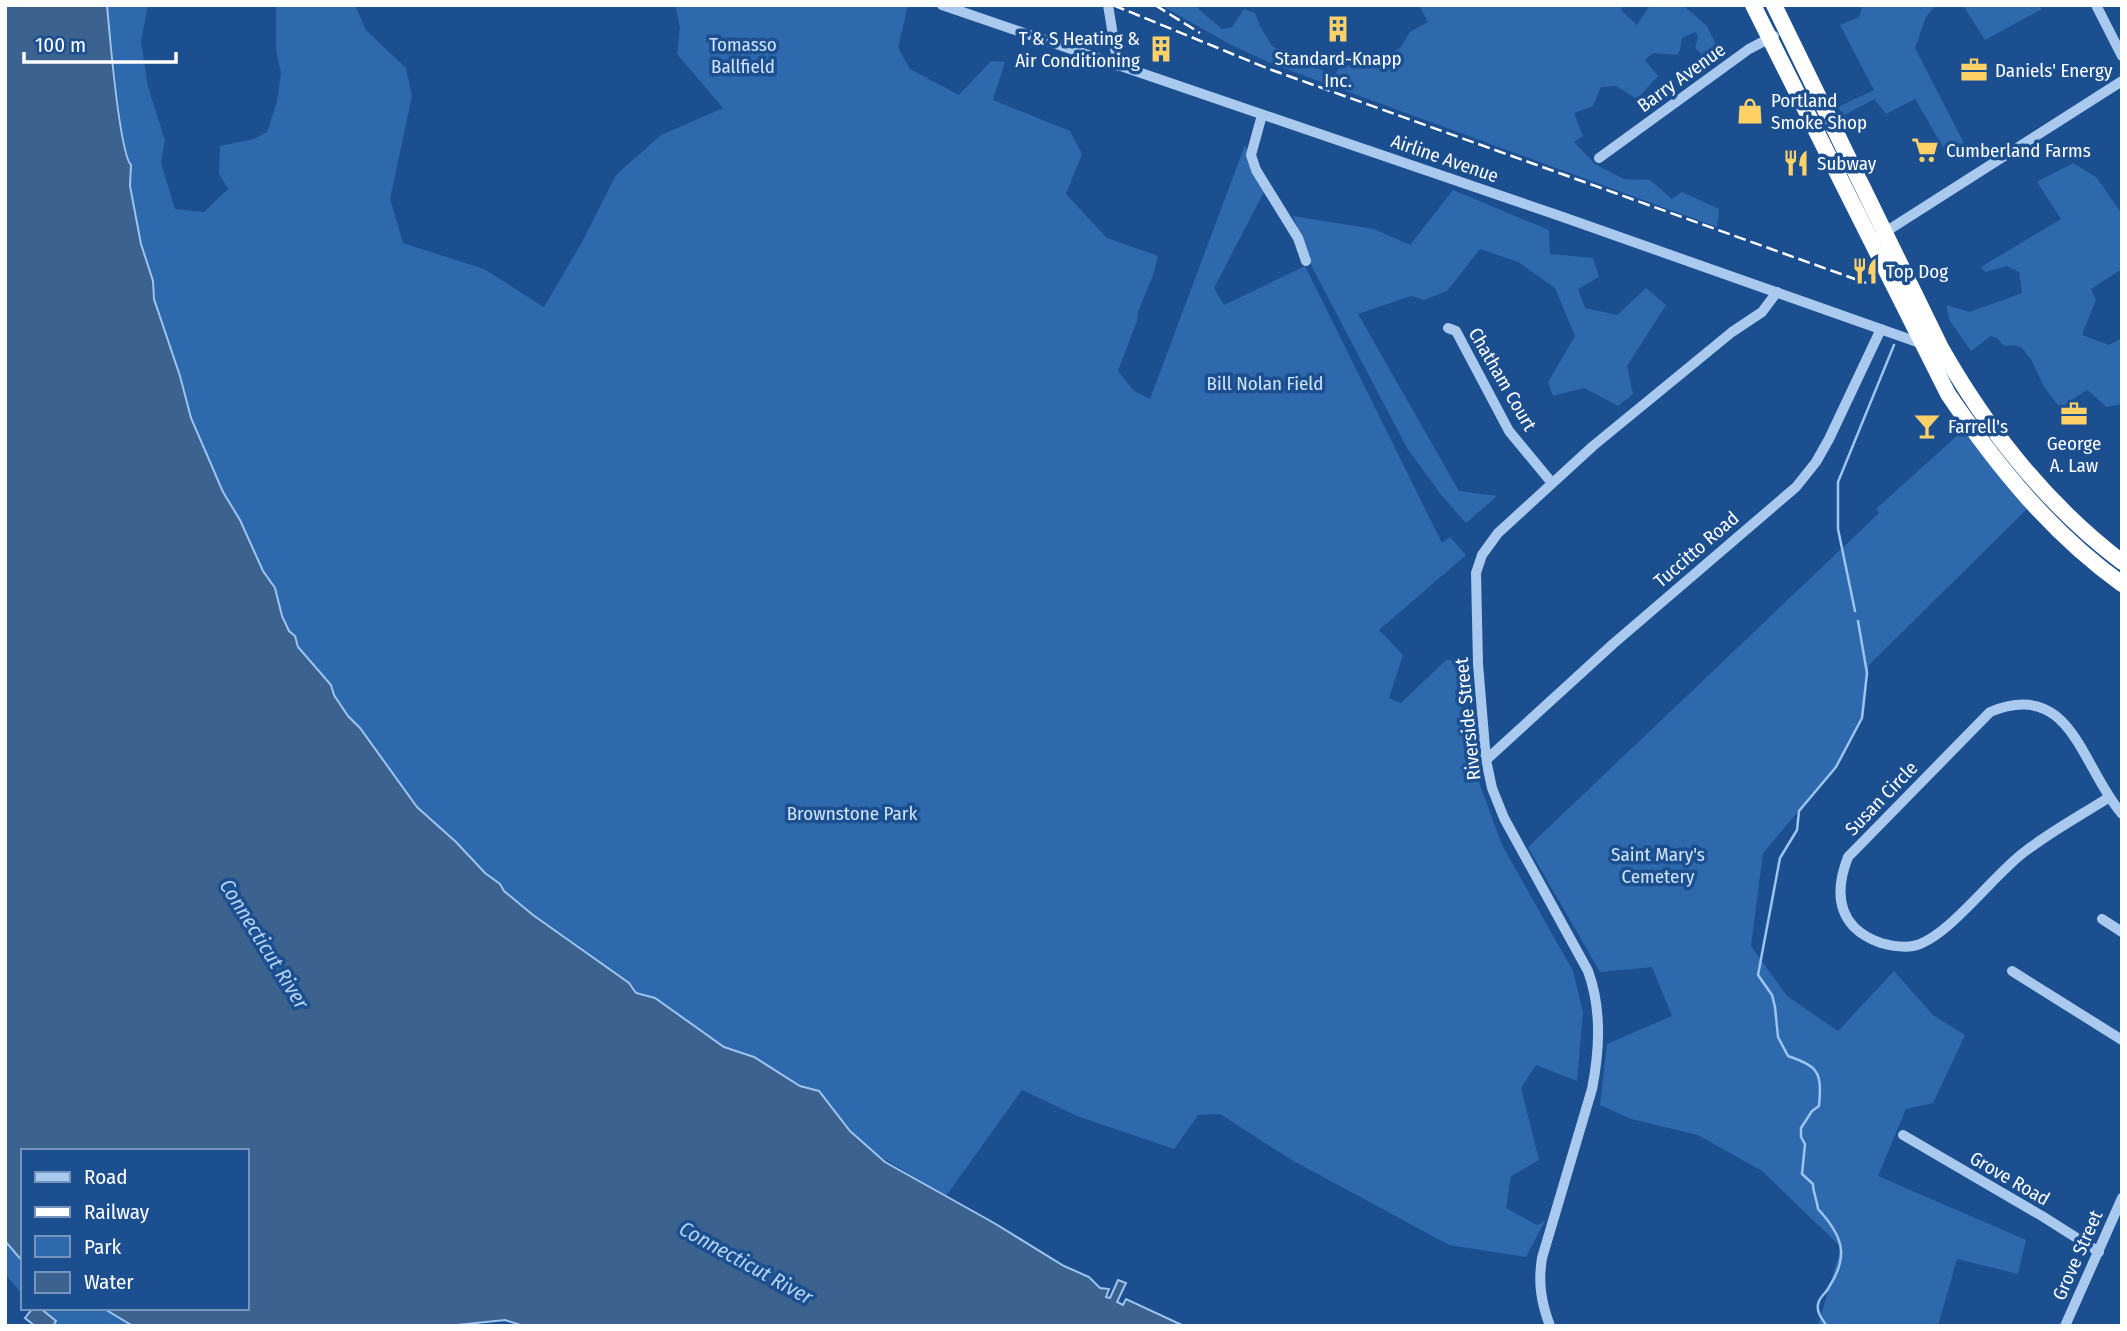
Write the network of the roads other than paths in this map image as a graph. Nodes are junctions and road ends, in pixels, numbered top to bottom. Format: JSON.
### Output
{"nodes":[{"id":1,"x":942,"y":5,"type":"edge"},
{"id":2,"x":1108,"y":5,"type":"edge"},
{"id":3,"x":1753,"y":5,"type":"edge"},
{"id":4,"x":1773,"y":5,"type":"edge"},
{"id":5,"x":2096,"y":5,"type":"edge"},
{"id":6,"x":1787,"y":32,"type":"junction"},
{"id":7,"x":1769,"y":38,"type":"junction"},
{"id":8,"x":2122,"y":56,"type":"edge"},
{"id":9,"x":1118,"y":66,"type":"junction"},
{"id":10,"x":2122,"y":81,"type":"edge"},
{"id":11,"x":1262,"y":115,"type":"junction"},
{"id":12,"x":1600,"y":158,"type":"dead end"},
{"id":13,"x":1885,"y":233,"type":"junction"},
{"id":14,"x":1870,"y":241,"type":"junction"},
{"id":15,"x":1306,"y":261,"type":"dead end"},
{"id":16,"x":1777,"y":292,"type":"junction"},
{"id":17,"x":1448,"y":328,"type":"dead end"},
{"id":18,"x":1881,"y":329,"type":"junction"},
{"id":19,"x":1928,"y":338,"type":"junction"},
{"id":20,"x":1552,"y":483,"type":"junction"},
{"id":21,"x":2122,"y":562,"type":"edge"},
{"id":22,"x":2122,"y":583,"type":"edge"},
{"id":23,"x":1486,"y":760,"type":"junction"},
{"id":24,"x":2108,"y":798,"type":"junction"},
{"id":25,"x":2122,"y":814,"type":"edge"},
{"id":26,"x":2102,"y":919,"type":"dead end"},
{"id":27,"x":2122,"y":932,"type":"edge"},
{"id":28,"x":2012,"y":971,"type":"dead end"},
{"id":29,"x":2122,"y":1040,"type":"edge"},
{"id":30,"x":1902,"y":1135,"type":"dead end"},
{"id":31,"x":2122,"y":1198,"type":"edge"},
{"id":32,"x":2099,"y":1252,"type":"junction"},
{"id":33,"x":1550,"y":1326,"type":"edge"},
{"id":34,"x":2065,"y":1326,"type":"edge"}],
"edges":[{"from":1,"to":9,"type":"street","name":"Airline Avenue"},
{"from":2,"to":9,"type":"street"},
{"from":3,"to":7,"type":"highway"},
{"from":4,"to":6,"type":"highway"},
{"from":5,"to":8,"type":"street"},
{"from":6,"to":7,"type":"street","name":"Barry Avenue"},
{"from":6,"to":13,"type":"highway"},
{"from":7,"to":12,"type":"street","name":"Barry Avenue"},
{"from":7,"to":14,"type":"highway"},
{"from":9,"to":11,"type":"street","name":"Airline Avenue"},
{"from":10,"to":13,"type":"street"},
{"from":11,"to":15,"type":"street"},
{"from":11,"to":16,"type":"street","name":"Airline Avenue"},
{"from":13,"to":14,"type":"street"},
{"from":13,"to":19,"type":"highway"},
{"from":14,"to":19,"type":"highway"},
{"from":16,"to":18,"type":"street","name":"Airline Avenue"},
{"from":16,"to":20,"type":"street","name":"Riverside Street"},
{"from":17,"to":20,"type":"street","name":"Chatham Court"},
{"from":18,"to":19,"type":"street","name":"Airline Avenue"},
{"from":18,"to":23,"type":"street","name":"Tuccitto Road"},
{"from":19,"to":21,"type":"highway"},
{"from":19,"to":22,"type":"highway"},
{"from":20,"to":23,"type":"street","name":"Riverside Street"},
{"from":23,"to":33,"type":"street","name":"Riverside Street"},
{"from":24,"to":24,"type":"street","name":"Susan Circle"},
{"from":24,"to":25,"type":"street"},
{"from":26,"to":27,"type":"street"},
{"from":28,"to":29,"type":"street"},
{"from":30,"to":32,"type":"street","name":"Grove Road"},
{"from":31,"to":32,"type":"street","name":"Grove Street"},
{"from":32,"to":34,"type":"street","name":"Grove Street"}]}
